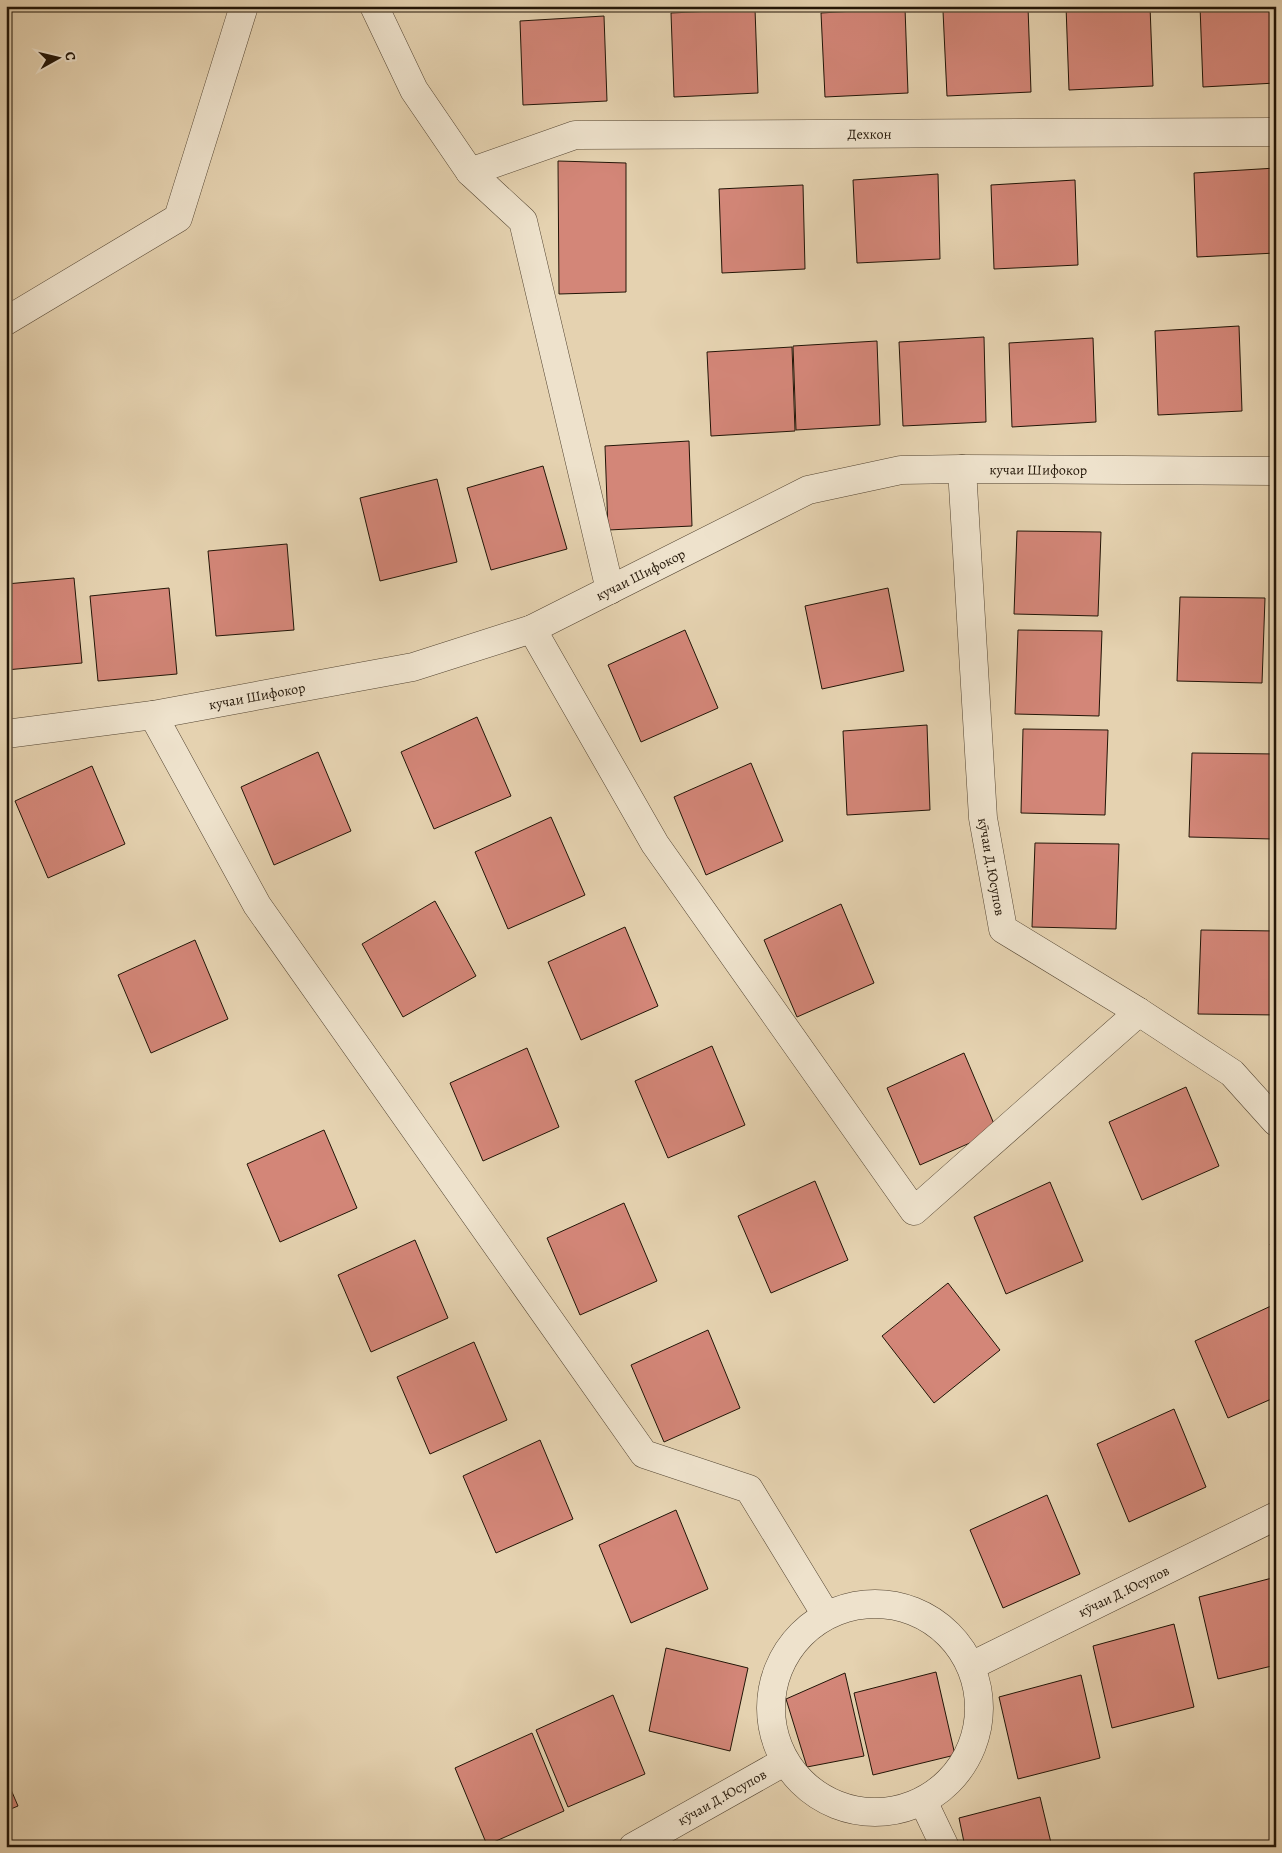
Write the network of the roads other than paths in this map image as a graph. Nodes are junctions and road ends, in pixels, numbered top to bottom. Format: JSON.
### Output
{"nodes":[{"id":1,"x":244,"y":6,"type":"edge"},
{"id":2,"x":374,"y":6,"type":"edge"},
{"id":3,"x":1276,"y":132,"type":"edge"},
{"id":4,"x":470,"y":172,"type":"junction"},
{"id":5,"x":6,"y":321,"type":"edge"},
{"id":6,"x":962,"y":469,"type":"junction"},
{"id":7,"x":1276,"y":471,"type":"edge"},
{"id":8,"x":610,"y":590,"type":"junction"},
{"id":9,"x":532,"y":629,"type":"junction"},
{"id":10,"x":153,"y":715,"type":"junction"},
{"id":11,"x":6,"y":734,"type":"edge"},
{"id":12,"x":1140,"y":1012,"type":"junction"},
{"id":13,"x":1276,"y":1122,"type":"edge"},
{"id":14,"x":1276,"y":1516,"type":"edge"},
{"id":15,"x":826,"y":1615,"type":"junction"},
{"id":16,"x":971,"y":1666,"type":"junction"},
{"id":17,"x":784,"y":1762,"type":"junction"},
{"id":18,"x":923,"y":1801,"type":"junction"},
{"id":19,"x":634,"y":1847,"type":"edge"},
{"id":20,"x":945,"y":1847,"type":"edge"}],
"edges":[{"from":1,"to":5,"type":"street"},
{"from":2,"to":4,"type":"street"},
{"from":3,"to":4,"type":"street","name":"Дехкон"},
{"from":4,"to":8,"type":"street"},
{"from":6,"to":7,"type":"street","name":"кучаи Шифокор"},
{"from":6,"to":8,"type":"street","name":"кучаи Шифокор"},
{"from":6,"to":12,"type":"street","name":"кӯчаи Д.Юсупов"},
{"from":8,"to":9,"type":"street","name":"кучаи Шифокор"},
{"from":9,"to":10,"type":"street","name":"кучаи Шифокор"},
{"from":9,"to":12,"type":"street"},
{"from":10,"to":11,"type":"street","name":"кучаи Шифокор"},
{"from":10,"to":15,"type":"street"},
{"from":12,"to":13,"type":"street","name":"кӯчаи Д.Юсупов"},
{"from":14,"to":16,"type":"street","name":"кӯчаи Д.Юсупов"},
{"from":15,"to":16,"type":"street"},
{"from":15,"to":17,"type":"street"},
{"from":16,"to":18,"type":"street"},
{"from":17,"to":18,"type":"street"},
{"from":17,"to":19,"type":"street","name":"кӯчаи Д.Юсупов"},
{"from":18,"to":20,"type":"street"}]}
